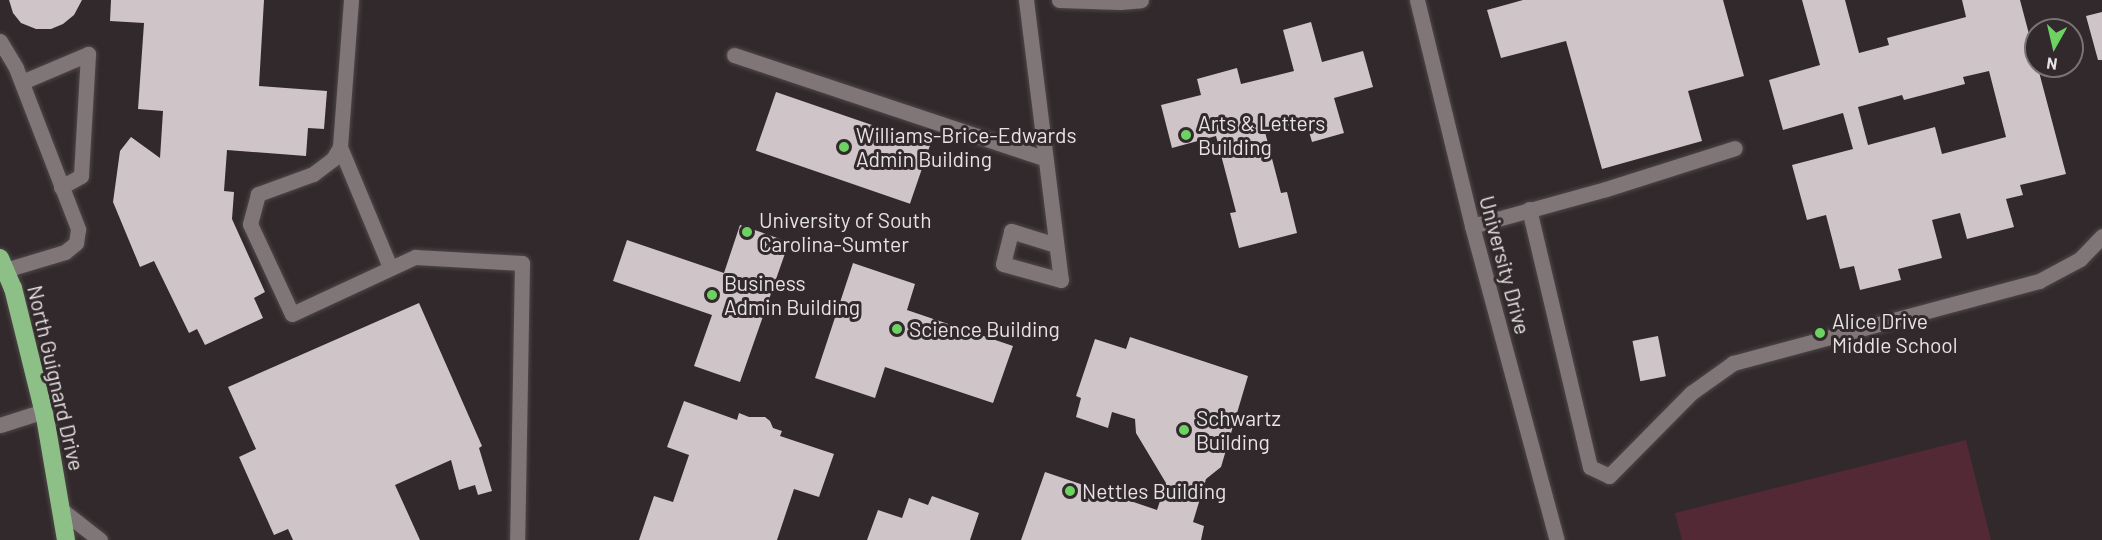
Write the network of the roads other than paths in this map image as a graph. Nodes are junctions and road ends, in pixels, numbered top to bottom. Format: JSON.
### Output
{"nodes":[{"id":1,"x":351,"y":0,"type":"edge"},
{"id":2,"x":1026,"y":0,"type":"edge"},
{"id":3,"x":1059,"y":0,"type":"edge"},
{"id":4,"x":1141,"y":0,"type":"edge"},
{"id":5,"x":1417,"y":0,"type":"edge"},
{"id":6,"x":0,"y":41,"type":"edge"},
{"id":7,"x":734,"y":55,"type":"dead end"},
{"id":8,"x":22,"y":82,"type":"junction"},
{"id":9,"x":340,"y":147,"type":"junction"},
{"id":10,"x":1735,"y":148,"type":"dead end"},
{"id":11,"x":1044,"y":158,"type":"junction"},
{"id":12,"x":62,"y":186,"type":"junction"},
{"id":13,"x":1529,"y":209,"type":"junction"},
{"id":14,"x":1472,"y":226,"type":"junction"},
{"id":15,"x":2102,"y":236,"type":"edge"},
{"id":16,"x":1056,"y":245,"type":"dead end"},
{"id":17,"x":390,"y":267,"type":"junction"},
{"id":18,"x":3,"y":271,"type":"edge"},
{"id":19,"x":44,"y":411,"type":"junction"},
{"id":20,"x":0,"y":425,"type":"edge"},
{"id":21,"x":63,"y":511,"type":"junction"},
{"id":22,"x":66,"y":540,"type":"edge"},
{"id":23,"x":100,"y":540,"type":"edge"},
{"id":24,"x":517,"y":540,"type":"edge"},
{"id":25,"x":1557,"y":540,"type":"edge"}],
"edges":[{"from":1,"to":9,"type":"street"},
{"from":2,"to":11,"type":"street"},
{"from":3,"to":4,"type":"street"},
{"from":5,"to":14,"type":"street","name":"University Drive"},
{"from":6,"to":8,"type":"street"},
{"from":7,"to":11,"type":"street"},
{"from":8,"to":12,"type":"street"},
{"from":8,"to":12,"type":"street"},
{"from":9,"to":17,"type":"street"},
{"from":9,"to":17,"type":"street"},
{"from":10,"to":13,"type":"street"},
{"from":11,"to":16,"type":"street"},
{"from":12,"to":18,"type":"street"},
{"from":13,"to":14,"type":"street"},
{"from":13,"to":15,"type":"street"},
{"from":14,"to":25,"type":"street","name":"University Drive"},
{"from":17,"to":24,"type":"street"},
{"from":18,"to":19,"type":"highway","name":"North Guignard Drive"},
{"from":19,"to":20,"type":"street"},
{"from":19,"to":21,"type":"highway","name":"North Guignard Drive"},
{"from":21,"to":22,"type":"highway","name":"North Guignard Drive"},
{"from":21,"to":23,"type":"street"}]}
